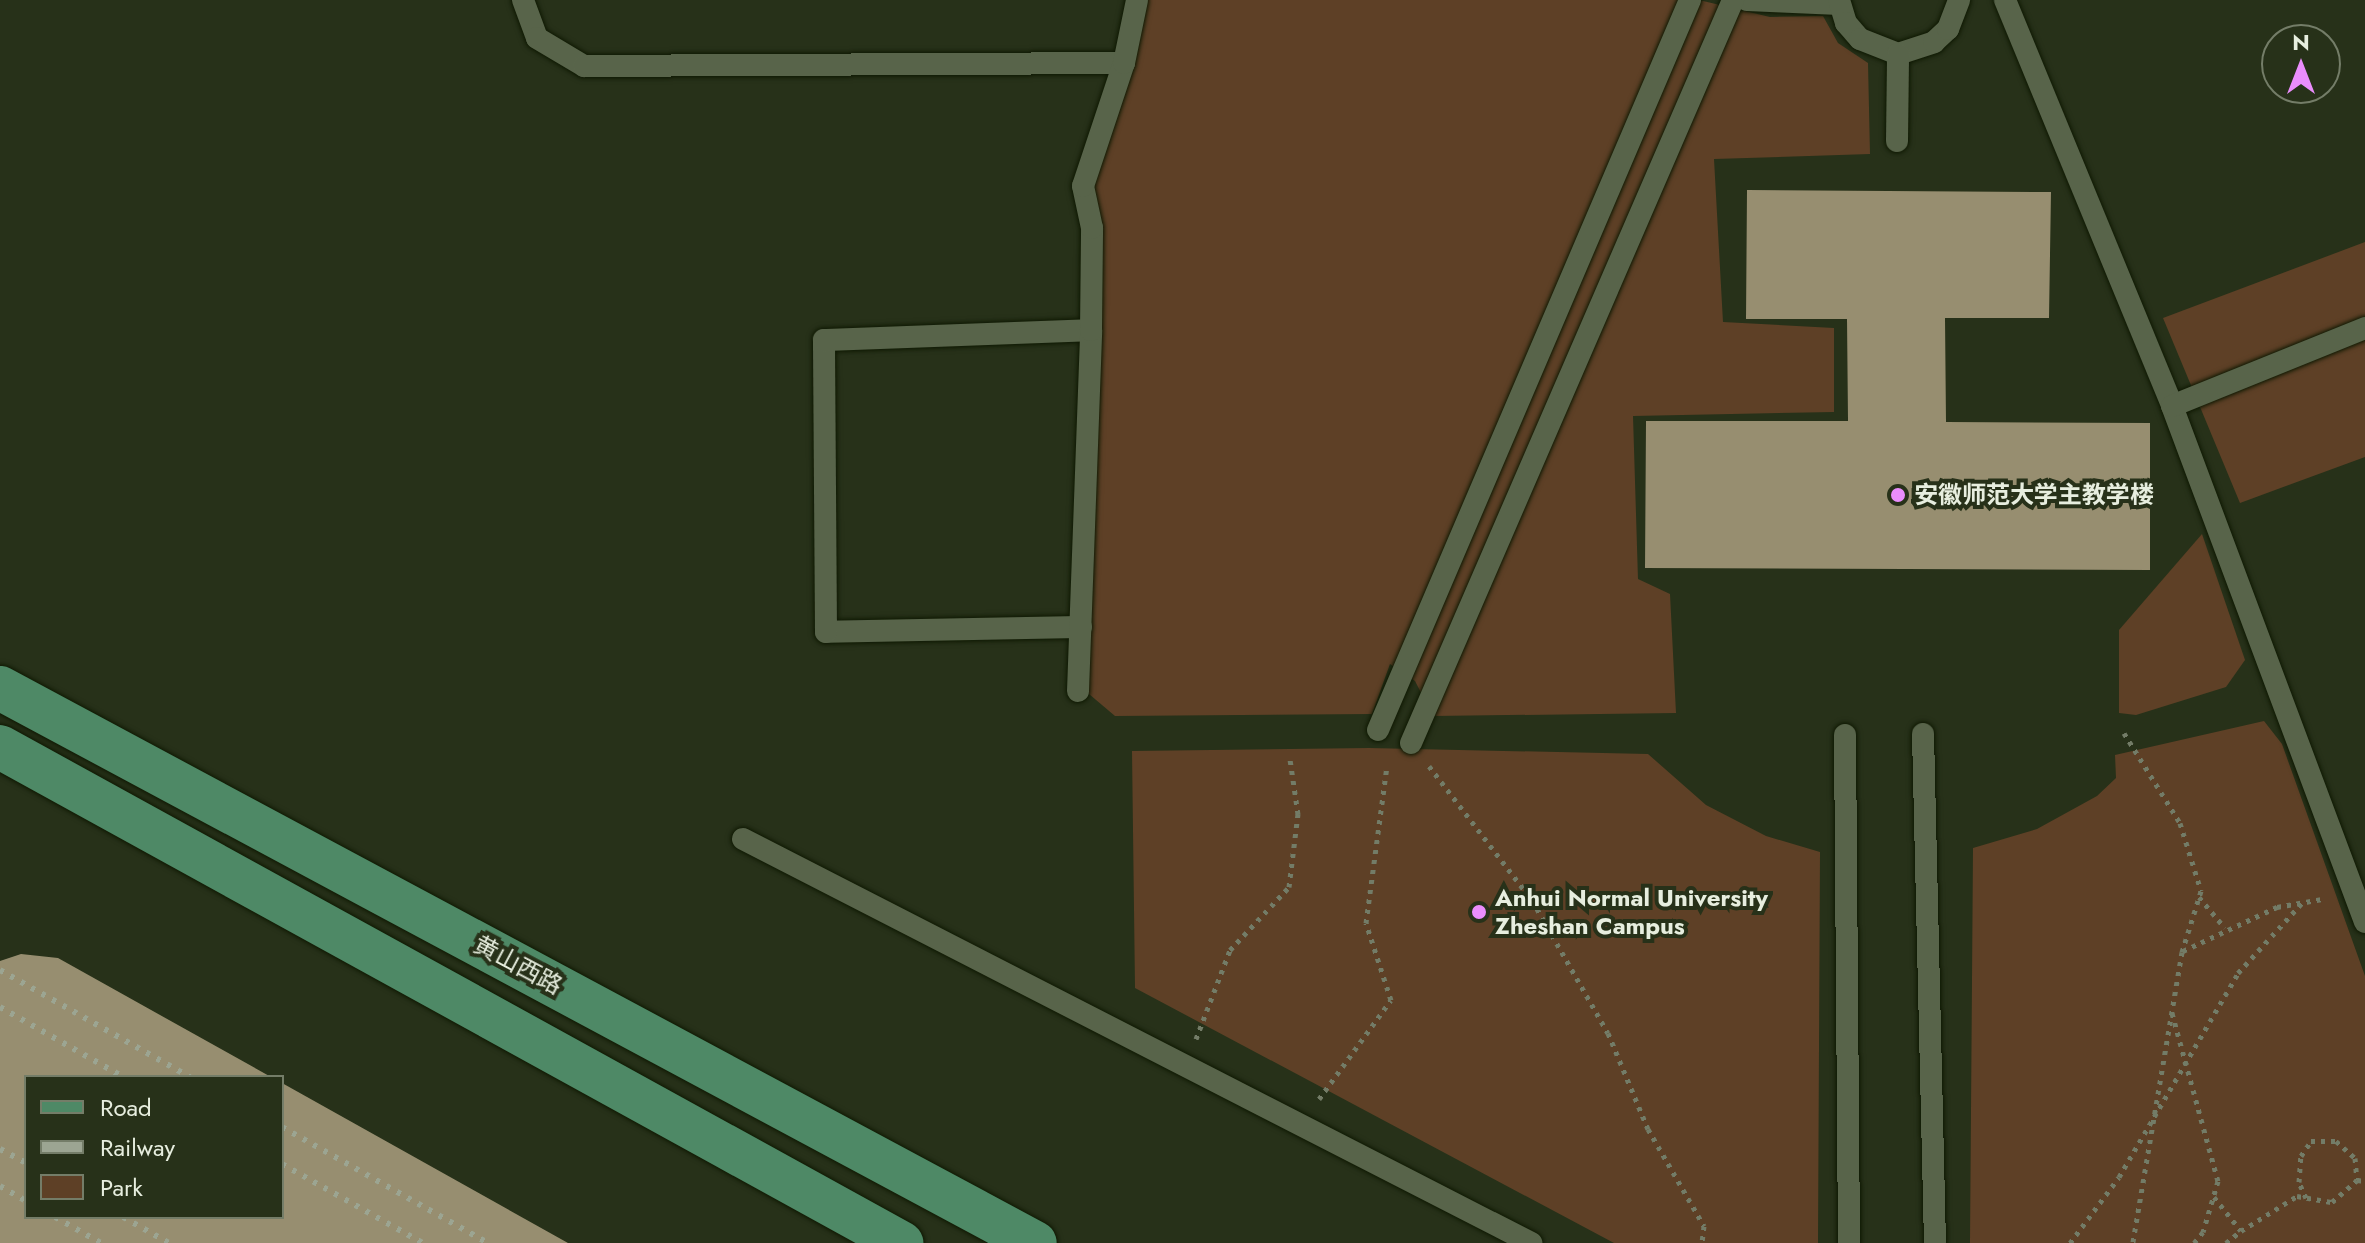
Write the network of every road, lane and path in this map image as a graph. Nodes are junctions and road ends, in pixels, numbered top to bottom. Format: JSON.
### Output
{"nodes":[{"id":1,"x":523,"y":0,"type":"edge"},
{"id":2,"x":1137,"y":0,"type":"edge"},
{"id":3,"x":1690,"y":0,"type":"edge"},
{"id":4,"x":1733,"y":0,"type":"edge"},
{"id":5,"x":1747,"y":0,"type":"edge"},
{"id":6,"x":1959,"y":0,"type":"edge"},
{"id":7,"x":2005,"y":0,"type":"edge"},
{"id":8,"x":1839,"y":2,"type":"edge"},
{"id":9,"x":1898,"y":54,"type":"junction"},
{"id":10,"x":1124,"y":63,"type":"junction"},
{"id":11,"x":1897,"y":141,"type":"dead end"},
{"id":12,"x":2365,"y":328,"type":"edge"},
{"id":13,"x":1091,"y":330,"type":"junction"},
{"id":14,"x":2172,"y":406,"type":"junction"},
{"id":15,"x":1081,"y":627,"type":"junction"},
{"id":16,"x":0,"y":688,"type":"edge"},
{"id":17,"x":1078,"y":691,"type":"dead end"},
{"id":18,"x":1378,"y":730,"type":"joint"},
{"id":19,"x":2124,"y":733,"type":"dead end"},
{"id":20,"x":1923,"y":734,"type":"dead end"},
{"id":21,"x":1845,"y":735,"type":"dead end"},
{"id":22,"x":1411,"y":743,"type":"joint"},
{"id":23,"x":0,"y":747,"type":"edge"},
{"id":24,"x":1290,"y":759,"type":"dead end"},
{"id":25,"x":743,"y":839,"type":"dead end"},
{"id":26,"x":2354,"y":893,"type":"junction"},
{"id":27,"x":2199,"y":897,"type":"junction"},
{"id":28,"x":2302,"y":903,"type":"junction"},
{"id":29,"x":2365,"y":922,"type":"edge"},
{"id":30,"x":2225,"y":928,"type":"junction"},
{"id":31,"x":2182,"y":952,"type":"junction"},
{"id":32,"x":2172,"y":1012,"type":"junction"},
{"id":33,"x":2188,"y":1064,"type":"junction"},
{"id":34,"x":1186,"y":1067,"type":"junction"},
{"id":35,"x":2157,"y":1113,"type":"junction"},
{"id":36,"x":1300,"y":1126,"type":"junction"},
{"id":37,"x":2357,"y":1180,"type":"junction"},
{"id":38,"x":2365,"y":1181,"type":"edge"},
{"id":39,"x":2213,"y":1196,"type":"junction"},
{"id":40,"x":2306,"y":1198,"type":"junction"},
{"id":41,"x":2241,"y":1231,"type":"junction"},
{"id":42,"x":901,"y":1243,"type":"edge"},
{"id":43,"x":1035,"y":1243,"type":"edge"},
{"id":44,"x":1531,"y":1243,"type":"edge"},
{"id":45,"x":1702,"y":1243,"type":"edge"},
{"id":46,"x":1849,"y":1243,"type":"edge"},
{"id":47,"x":1935,"y":1243,"type":"edge"},
{"id":48,"x":2070,"y":1243,"type":"edge"},
{"id":49,"x":2133,"y":1243,"type":"edge"},
{"id":50,"x":2194,"y":1243,"type":"edge"},
{"id":51,"x":2226,"y":1243,"type":"edge"}],
"edges":[{"from":1,"to":10,"type":"lane"},
{"from":2,"to":10,"type":"lane"},
{"from":3,"to":18,"type":"lane"},
{"from":4,"to":22,"type":"lane"},
{"from":5,"to":8,"type":"lane"},
{"from":6,"to":9,"type":"lane"},
{"from":7,"to":14,"type":"lane"},
{"from":8,"to":9,"type":"lane"},
{"from":9,"to":11,"type":"lane"},
{"from":10,"to":13,"type":"lane"},
{"from":12,"to":14,"type":"lane"},
{"from":13,"to":15,"type":"lane"},
{"from":13,"to":15,"type":"lane"},
{"from":14,"to":26,"type":"lane"},
{"from":15,"to":17,"type":"lane"},
{"from":16,"to":43,"type":"main road","name":"黄山西路"},
{"from":18,"to":36,"type":"path"},
{"from":19,"to":27,"type":"path"},
{"from":20,"to":47,"type":"lane"},
{"from":21,"to":46,"type":"lane"},
{"from":22,"to":45,"type":"path"},
{"from":23,"to":42,"type":"main road"},
{"from":24,"to":34,"type":"path"},
{"from":25,"to":34,"type":"lane"},
{"from":26,"to":28,"type":"path"},
{"from":26,"to":29,"type":"lane"},
{"from":27,"to":30,"type":"path"},
{"from":27,"to":31,"type":"path"},
{"from":28,"to":30,"type":"path"},
{"from":28,"to":33,"type":"path"},
{"from":30,"to":31,"type":"path"},
{"from":31,"to":32,"type":"path"},
{"from":32,"to":33,"type":"path"},
{"from":32,"to":35,"type":"path"},
{"from":33,"to":35,"type":"path"},
{"from":33,"to":39,"type":"path"},
{"from":34,"to":36,"type":"lane"},
{"from":35,"to":48,"type":"path"},
{"from":35,"to":49,"type":"path"},
{"from":36,"to":44,"type":"lane"},
{"from":37,"to":38,"type":"path"},
{"from":37,"to":40,"type":"path"},
{"from":37,"to":40,"type":"path"},
{"from":39,"to":41,"type":"path"},
{"from":39,"to":50,"type":"path"},
{"from":40,"to":41,"type":"path"},
{"from":41,"to":51,"type":"path"}]}
